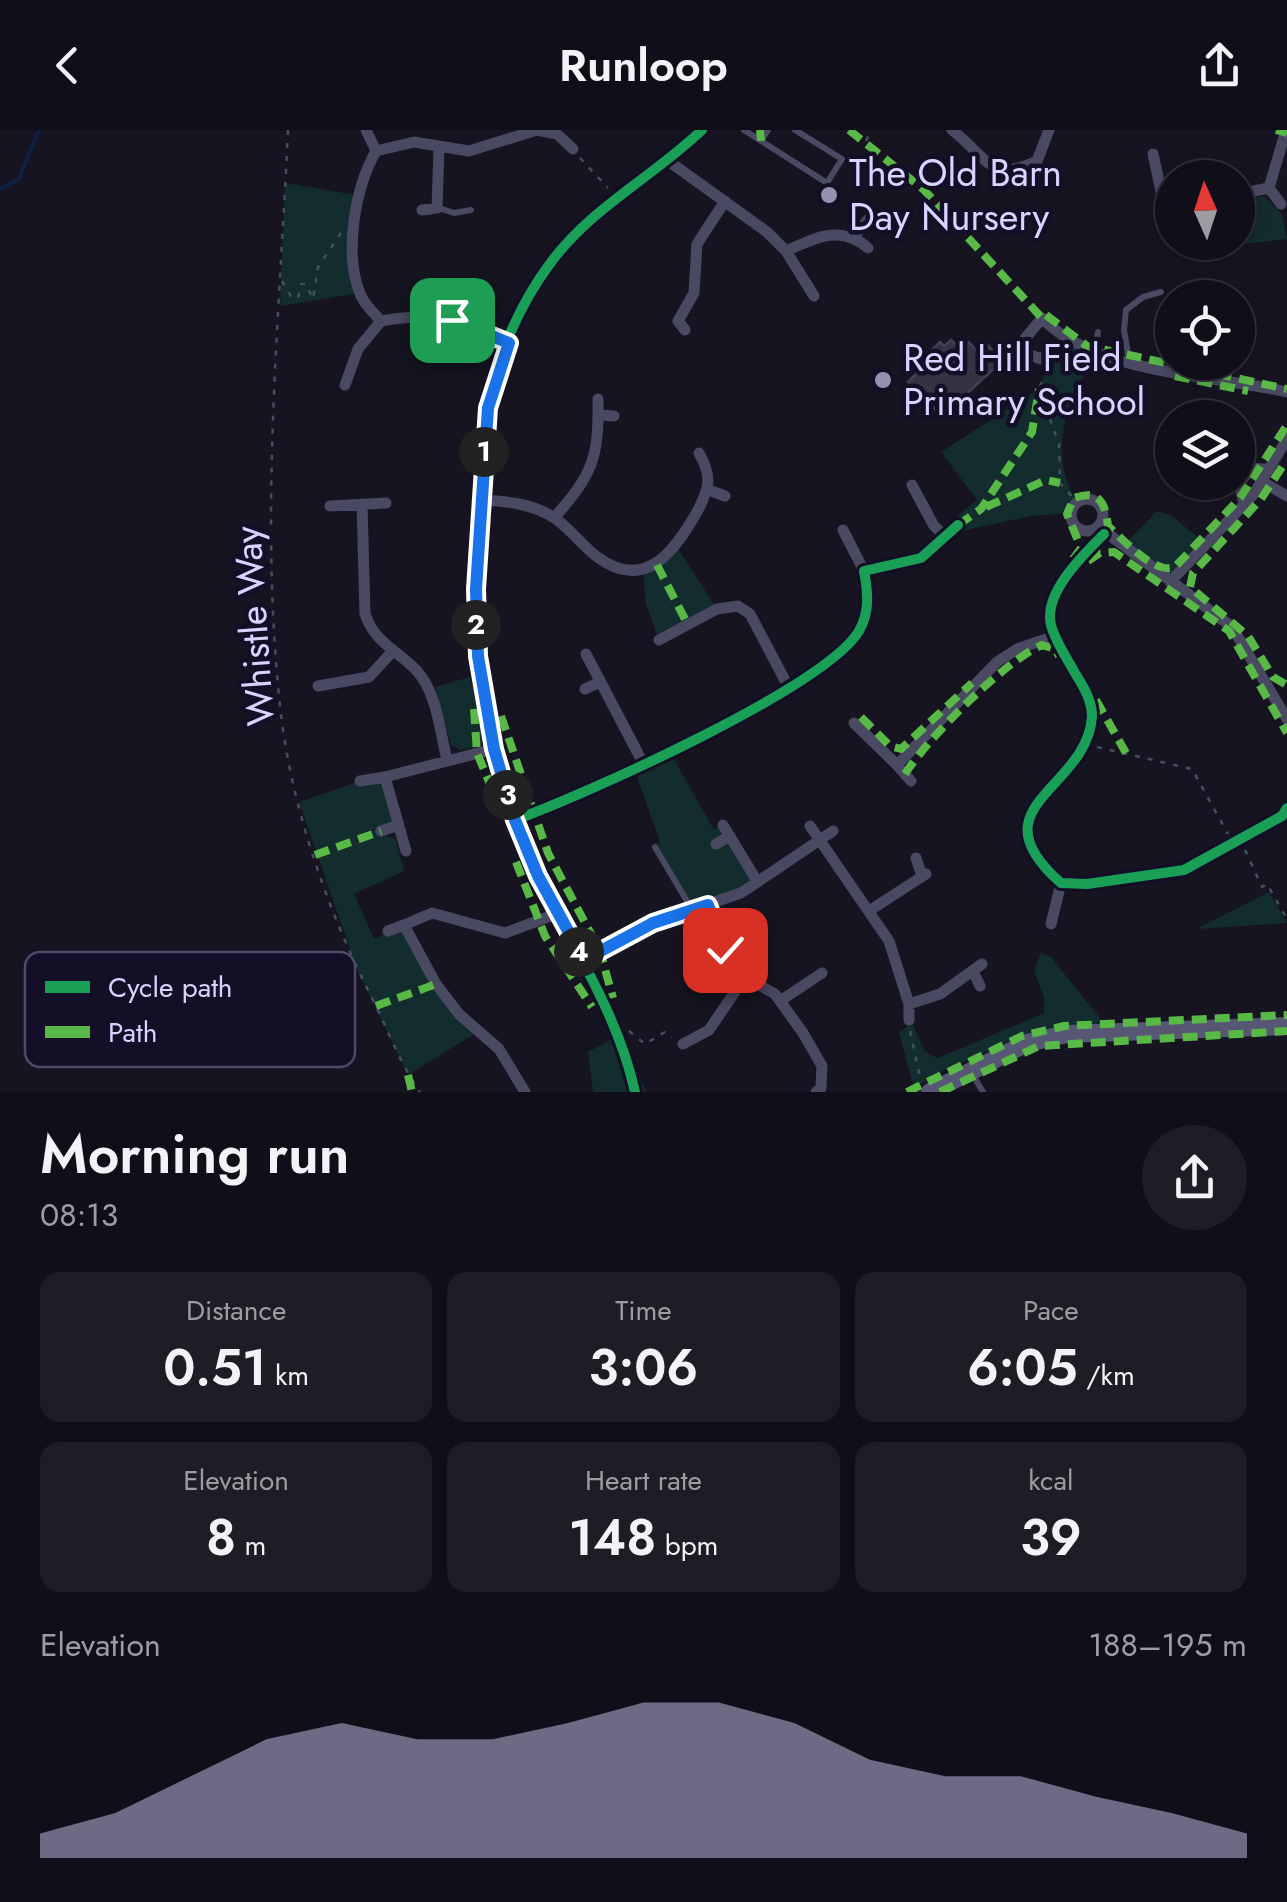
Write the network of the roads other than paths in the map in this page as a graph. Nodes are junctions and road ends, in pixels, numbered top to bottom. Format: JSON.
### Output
{"nodes":[{"id":1,"x":366,"y":130,"type":"edge"},
{"id":2,"x":487,"y":130,"type":"edge"},
{"id":3,"x":702,"y":130,"type":"edge"},
{"id":4,"x":744,"y":130,"type":"edge"},
{"id":5,"x":768,"y":130,"type":"edge"},
{"id":6,"x":795,"y":130,"type":"edge"},
{"id":7,"x":952,"y":130,"type":"edge"},
{"id":8,"x":1048,"y":130,"type":"edge"},
{"id":9,"x":1286,"y":130,"type":"edge"},
{"id":10,"x":569,"y":140,"type":"road end"},
{"id":11,"x":760,"y":141,"type":"junction"},
{"id":12,"x":492,"y":146,"type":"junction"},
{"id":13,"x":438,"y":148,"type":"junction"},
{"id":14,"x":376,"y":151,"type":"junction"},
{"id":15,"x":1153,"y":154,"type":"dead end"},
{"id":16,"x":667,"y":160,"type":"junction"},
{"id":17,"x":1155,"y":165,"type":"edge"},
{"id":18,"x":1010,"y":172,"type":"junction"},
{"id":19,"x":1010,"y":186,"type":"dead end"},
{"id":20,"x":1269,"y":188,"type":"junction"},
{"id":21,"x":1255,"y":191,"type":"edge"},
{"id":22,"x":725,"y":201,"type":"junction"},
{"id":23,"x":438,"y":208,"type":"junction"},
{"id":24,"x":1284,"y":209,"type":"edge"},
{"id":25,"x":422,"y":210,"type":"dead end"},
{"id":26,"x":472,"y":210,"type":"dead end"},
{"id":27,"x":870,"y":216,"type":"dead end"},
{"id":28,"x":855,"y":236,"type":"junction"},
{"id":29,"x":868,"y":248,"type":"dead end"},
{"id":30,"x":786,"y":251,"type":"junction"},
{"id":31,"x":1155,"y":294,"type":"edge"},
{"id":32,"x":814,"y":296,"type":"dead end"},
{"id":33,"x":665,"y":316,"type":"dead end"},
{"id":34,"x":381,"y":321,"type":"junction"},
{"id":35,"x":1098,"y":332,"type":"dead end"},
{"id":36,"x":1066,"y":340,"type":"junction"},
{"id":37,"x":509,"y":343,"type":"junction"},
{"id":38,"x":1095,"y":352,"type":"junction"},
{"id":39,"x":1129,"y":360,"type":"junction"},
{"id":40,"x":354,"y":367,"type":"junction"},
{"id":41,"x":366,"y":374,"type":"dead end"},
{"id":42,"x":345,"y":385,"type":"dead end"},
{"id":43,"x":1287,"y":392,"type":"edge"},
{"id":44,"x":598,"y":399,"type":"dead end"},
{"id":45,"x":598,"y":415,"type":"junction"},
{"id":46,"x":614,"y":416,"type":"dead end"},
{"id":47,"x":1287,"y":439,"type":"edge"},
{"id":48,"x":698,"y":453,"type":"dead end"},
{"id":49,"x":1272,"y":468,"type":"junction"},
{"id":50,"x":1262,"y":482,"type":"junction"},
{"id":51,"x":912,"y":485,"type":"dead end"},
{"id":52,"x":710,"y":490,"type":"junction"},
{"id":53,"x":725,"y":496,"type":"dead end"},
{"id":54,"x":1287,"y":496,"type":"edge"},
{"id":55,"x":481,"y":500,"type":"junction"},
{"id":56,"x":386,"y":503,"type":"dead end"},
{"id":57,"x":362,"y":504,"type":"junction"},
{"id":58,"x":330,"y":506,"type":"dead end"},
{"id":59,"x":1242,"y":508,"type":"junction"},
{"id":60,"x":554,"y":518,"type":"junction"},
{"id":61,"x":958,"y":525,"type":"dead end"},
{"id":62,"x":843,"y":530,"type":"dead end"},
{"id":63,"x":1101,"y":530,"type":"junction"},
{"id":64,"x":945,"y":536,"type":"junction"},
{"id":65,"x":864,"y":571,"type":"junction"},
{"id":66,"x":1170,"y":582,"type":"junction"},
{"id":67,"x":1055,"y":636,"type":"junction"},
{"id":68,"x":659,"y":640,"type":"dead end"},
{"id":69,"x":391,"y":653,"type":"junction"},
{"id":70,"x":586,"y":654,"type":"dead end"},
{"id":71,"x":332,"y":668,"type":"dead end"},
{"id":72,"x":600,"y":682,"type":"junction"},
{"id":73,"x":336,"y":683,"type":"junction"},
{"id":74,"x":318,"y":686,"type":"dead end"},
{"id":75,"x":788,"y":686,"type":"junction"},
{"id":76,"x":585,"y":689,"type":"dead end"},
{"id":77,"x":1282,"y":697,"type":"edge"},
{"id":78,"x":1287,"y":719,"type":"edge"},
{"id":79,"x":854,"y":723,"type":"dead end"},
{"id":80,"x":494,"y":749,"type":"junction"},
{"id":81,"x":447,"y":760,"type":"junction"},
{"id":82,"x":642,"y":763,"type":"junction"},
{"id":83,"x":896,"y":765,"type":"junction"},
{"id":84,"x":386,"y":778,"type":"junction"},
{"id":85,"x":360,"y":781,"type":"dead end"},
{"id":86,"x":911,"y":781,"type":"dead end"},
{"id":87,"x":1287,"y":808,"type":"edge"},
{"id":88,"x":515,"y":820,"type":"junction"},
{"id":89,"x":396,"y":826,"type":"junction"},
{"id":90,"x":810,"y":826,"type":"dead end"},
{"id":91,"x":833,"y":830,"type":"dead end"},
{"id":92,"x":381,"y":831,"type":"dead end"},
{"id":93,"x":819,"y":840,"type":"junction"},
{"id":94,"x":716,"y":844,"type":"dead end"},
{"id":95,"x":655,"y":846,"type":"dead end"},
{"id":96,"x":406,"y":851,"type":"dead end"},
{"id":97,"x":916,"y":858,"type":"dead end"},
{"id":98,"x":757,"y":882,"type":"junction"},
{"id":99,"x":1062,"y":883,"type":"junction"},
{"id":100,"x":708,"y":905,"type":"junction"},
{"id":101,"x":691,"y":908,"type":"junction"},
{"id":102,"x":869,"y":911,"type":"junction"},
{"id":103,"x":556,"y":914,"type":"junction"},
{"id":104,"x":404,"y":924,"type":"junction"},
{"id":105,"x":1050,"y":924,"type":"dead end"},
{"id":106,"x":388,"y":931,"type":"dead end"},
{"id":107,"x":584,"y":960,"type":"junction"},
{"id":108,"x":822,"y":973,"type":"dead end"},
{"id":109,"x":745,"y":976,"type":"junction"},
{"id":110,"x":980,"y":986,"type":"dead end"},
{"id":111,"x":780,"y":1001,"type":"junction"},
{"id":112,"x":909,"y":1004,"type":"junction"},
{"id":113,"x":909,"y":1020,"type":"road end"},
{"id":114,"x":1287,"y":1026,"type":"edge"},
{"id":115,"x":682,"y":1044,"type":"road end"},
{"id":116,"x":971,"y":1070,"type":"junction"},
{"id":117,"x":926,"y":1090,"type":"edge"},
{"id":118,"x":525,"y":1092,"type":"edge"},
{"id":119,"x":635,"y":1092,"type":"edge"},
{"id":120,"x":816,"y":1092,"type":"edge"},
{"id":121,"x":983,"y":1092,"type":"edge"}],
"edges":[{"from":1,"to":14,"type":"street"},
{"from":2,"to":12,"type":"street"},
{"from":3,"to":16,"type":"street"},
{"from":4,"to":11,"type":"lane"},
{"from":5,"to":11,"type":"lane"},
{"from":6,"to":11,"type":"lane"},
{"from":7,"to":18,"type":"street"},
{"from":8,"to":18,"type":"street"},
{"from":9,"to":20,"type":"street"},
{"from":10,"to":12,"type":"street"},
{"from":12,"to":13,"type":"street"},
{"from":13,"to":14,"type":"street"},
{"from":13,"to":23,"type":"street"},
{"from":14,"to":34,"type":"street"},
{"from":15,"to":17,"type":"street"},
{"from":16,"to":22,"type":"street"},
{"from":16,"to":37,"type":"street"},
{"from":18,"to":19,"type":"street"},
{"from":20,"to":21,"type":"street"},
{"from":20,"to":24,"type":"street"},
{"from":22,"to":30,"type":"street"},
{"from":22,"to":33,"type":"street"},
{"from":23,"to":25,"type":"street"},
{"from":23,"to":26,"type":"lane"},
{"from":27,"to":28,"type":"street"},
{"from":28,"to":29,"type":"street"},
{"from":28,"to":30,"type":"street"},
{"from":30,"to":32,"type":"street"},
{"from":31,"to":39,"type":"lane"},
{"from":34,"to":37,"type":"street"},
{"from":34,"to":40,"type":"street"},
{"from":35,"to":38,"type":"lane"},
{"from":36,"to":36,"type":"street"},
{"from":36,"to":38,"type":"street"},
{"from":37,"to":55,"type":"street"},
{"from":38,"to":39,"type":"street"},
{"from":39,"to":43,"type":"street"},
{"from":40,"to":41,"type":"street"},
{"from":40,"to":42,"type":"street"},
{"from":44,"to":45,"type":"street"},
{"from":45,"to":46,"type":"street"},
{"from":45,"to":60,"type":"street"},
{"from":47,"to":49,"type":"street"},
{"from":48,"to":52,"type":"street"},
{"from":49,"to":50,"type":"street"},
{"from":49,"to":59,"type":"lane"},
{"from":50,"to":54,"type":"street"},
{"from":50,"to":59,"type":"street"},
{"from":51,"to":64,"type":"street"},
{"from":52,"to":53,"type":"street"},
{"from":52,"to":60,"type":"street"},
{"from":55,"to":60,"type":"street"},
{"from":55,"to":80,"type":"street"},
{"from":56,"to":57,"type":"street"},
{"from":57,"to":58,"type":"street"},
{"from":57,"to":69,"type":"street"},
{"from":59,"to":66,"type":"street"},
{"from":61,"to":64,"type":"street"},
{"from":62,"to":65,"type":"street"},
{"from":63,"to":63,"type":"street"},
{"from":63,"to":66,"type":"street"},
{"from":63,"to":67,"type":"street"},
{"from":64,"to":65,"type":"street"},
{"from":65,"to":75,"type":"street"},
{"from":66,"to":77,"type":"street"},
{"from":67,"to":83,"type":"street"},
{"from":67,"to":99,"type":"street"},
{"from":68,"to":75,"type":"street"},
{"from":69,"to":73,"type":"street"},
{"from":69,"to":81,"type":"street"},
{"from":70,"to":72,"type":"street"},
{"from":71,"to":73,"type":"street"},
{"from":72,"to":76,"type":"street"},
{"from":72,"to":82,"type":"street"},
{"from":73,"to":74,"type":"street"},
{"from":75,"to":82,"type":"street"},
{"from":77,"to":78,"type":"street"},
{"from":79,"to":83,"type":"street"},
{"from":80,"to":81,"type":"street"},
{"from":80,"to":88,"type":"street"},
{"from":81,"to":84,"type":"street"},
{"from":82,"to":88,"type":"street"},
{"from":83,"to":86,"type":"street"},
{"from":84,"to":85,"type":"street"},
{"from":84,"to":89,"type":"street"},
{"from":87,"to":99,"type":"street"},
{"from":88,"to":103,"type":"street"},
{"from":89,"to":92,"type":"street"},
{"from":89,"to":96,"type":"street"},
{"from":90,"to":93,"type":"street"},
{"from":91,"to":93,"type":"street"},
{"from":93,"to":98,"type":"street"},
{"from":93,"to":102,"type":"street"},
{"from":94,"to":98,"type":"street"},
{"from":95,"to":101,"type":"lane"},
{"from":97,"to":102,"type":"street"},
{"from":98,"to":100,"type":"street"},
{"from":99,"to":105,"type":"street"},
{"from":100,"to":101,"type":"street"},
{"from":100,"to":109,"type":"street"},
{"from":101,"to":107,"type":"street"},
{"from":102,"to":112,"type":"street"},
{"from":103,"to":104,"type":"street"},
{"from":103,"to":107,"type":"street"},
{"from":104,"to":106,"type":"street"},
{"from":104,"to":118,"type":"street"},
{"from":107,"to":119,"type":"street"},
{"from":108,"to":111,"type":"street"},
{"from":109,"to":111,"type":"street"},
{"from":109,"to":115,"type":"street"},
{"from":110,"to":112,"type":"street"},
{"from":111,"to":120,"type":"street"},
{"from":112,"to":113,"type":"street"},
{"from":114,"to":116,"type":"street"},
{"from":116,"to":117,"type":"street"},
{"from":116,"to":121,"type":"lane"}]}
